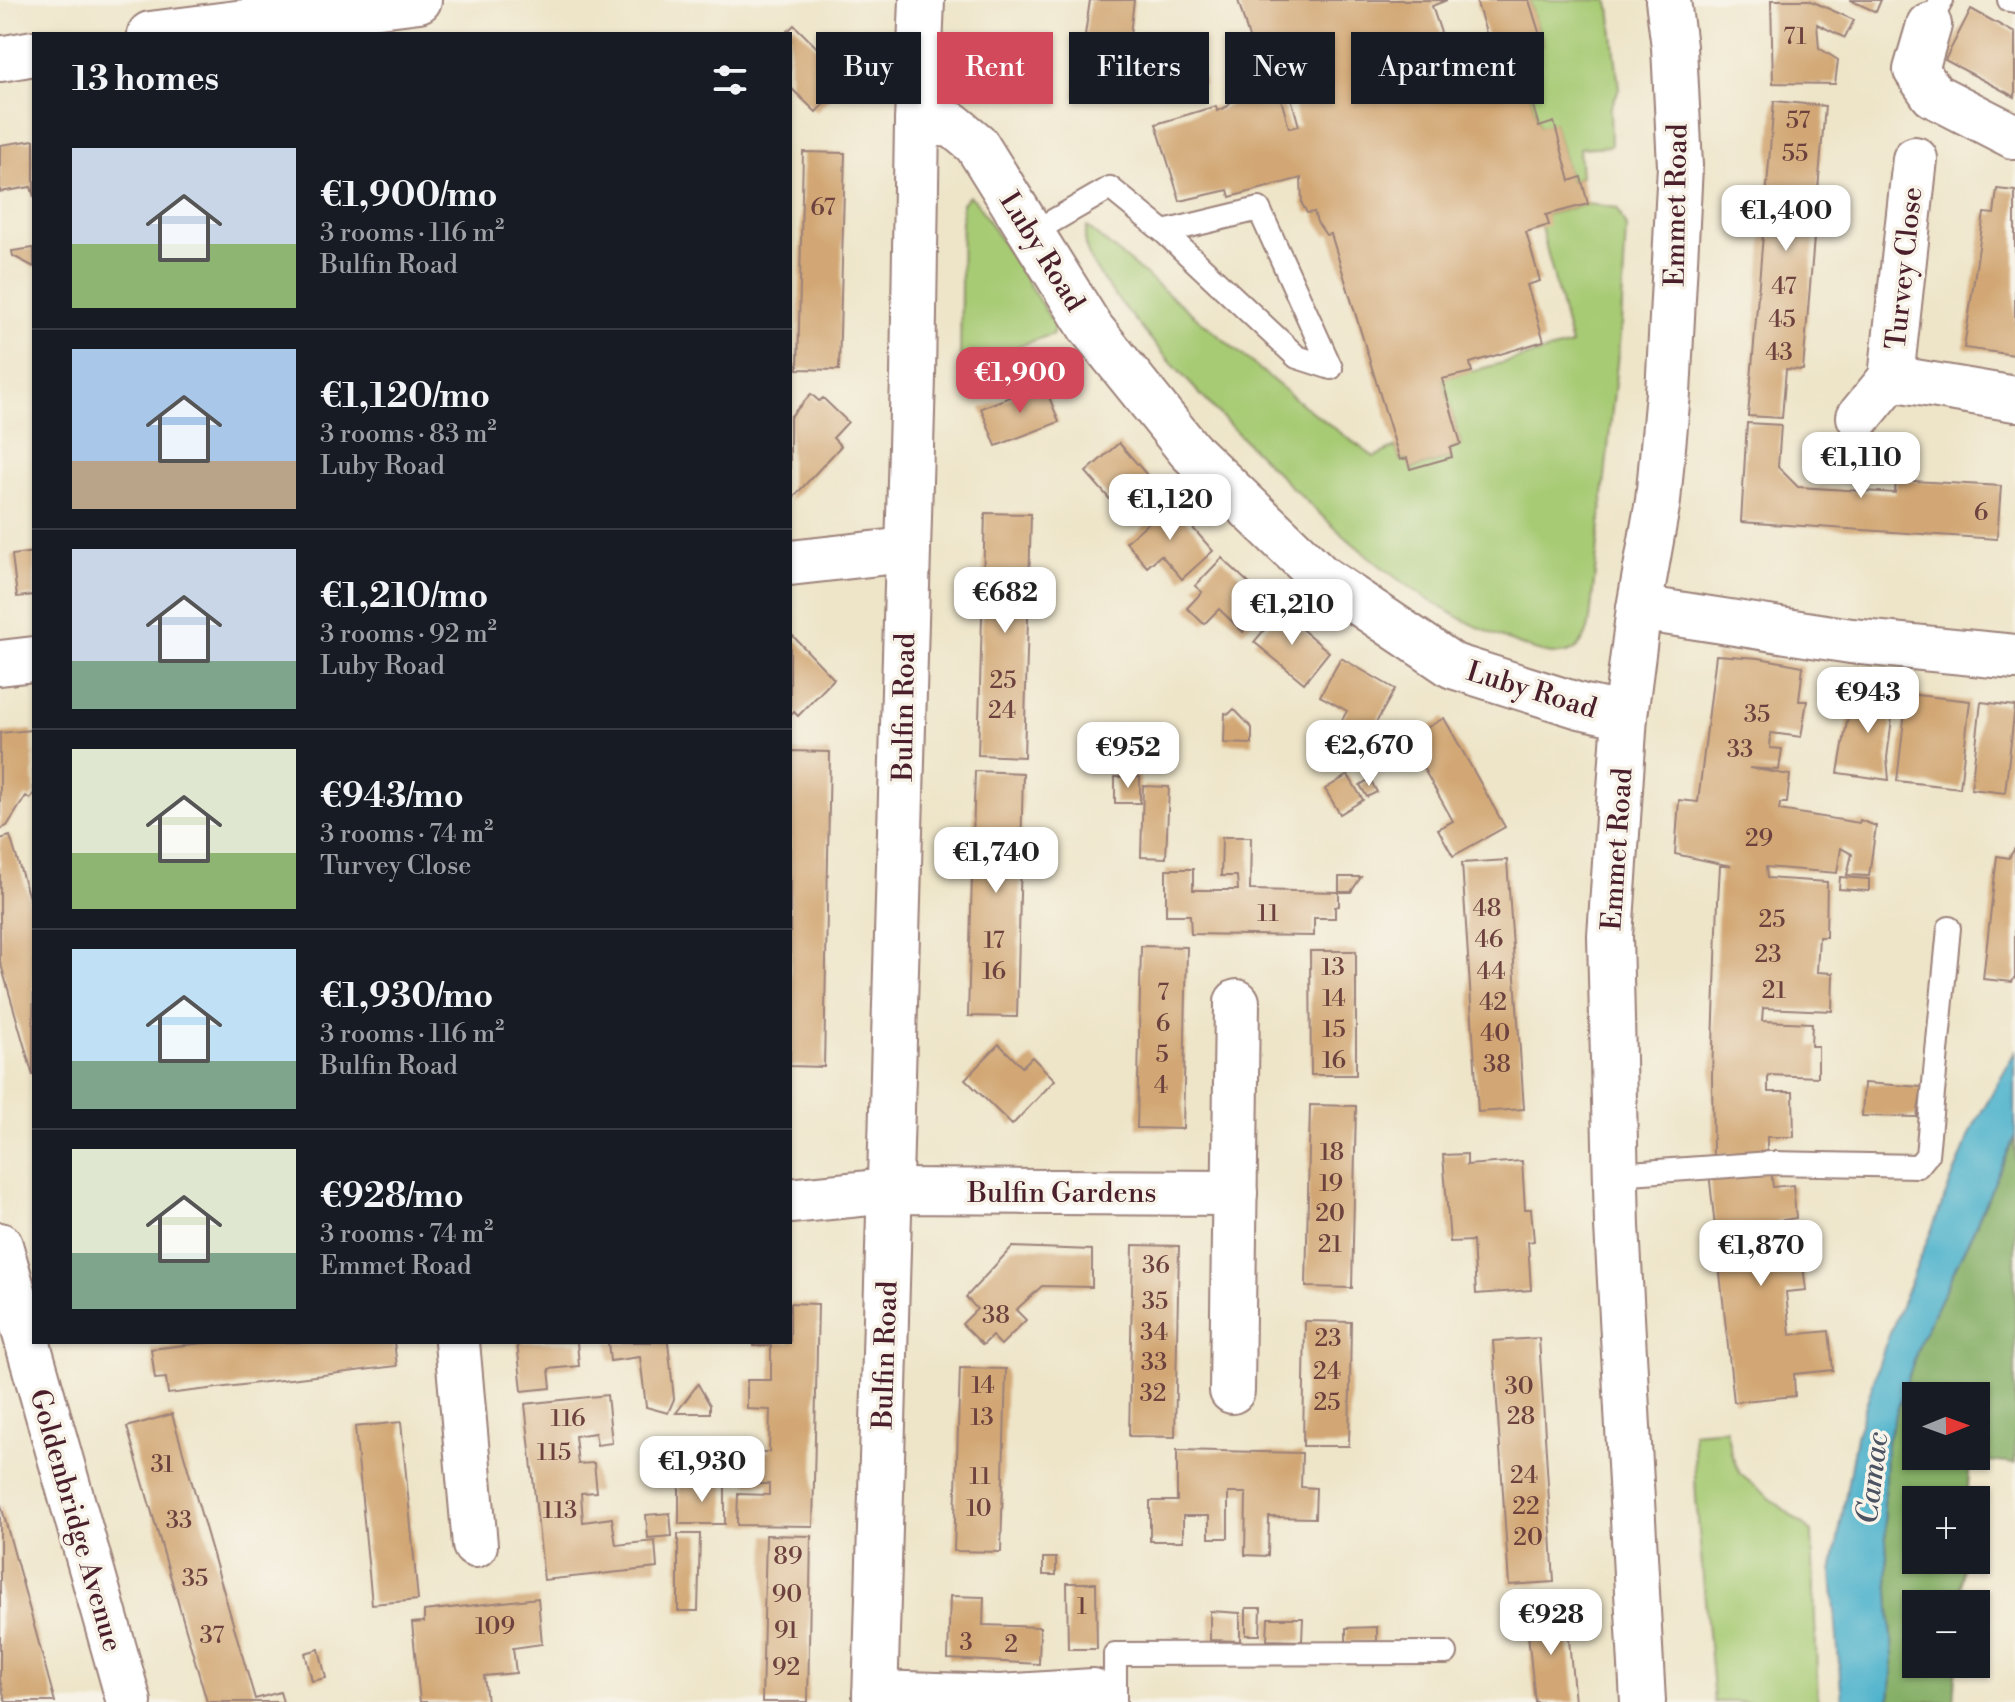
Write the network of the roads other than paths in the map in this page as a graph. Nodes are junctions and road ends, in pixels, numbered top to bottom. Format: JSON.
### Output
{"nodes":[{"id":1,"x":148,"y":0,"type":"edge"},
{"id":2,"x":419,"y":0,"type":"edge"},
{"id":3,"x":922,"y":0,"type":"edge"},
{"id":4,"x":1668,"y":0,"type":"edge"},
{"id":5,"x":1935,"y":13,"type":"edge"},
{"id":6,"x":152,"y":32,"type":"edge"},
{"id":7,"x":168,"y":32,"type":"edge"},
{"id":8,"x":32,"y":53,"type":"edge"},
{"id":9,"x":0,"y":59,"type":"edge"},
{"id":10,"x":917,"y":122,"type":"junction"},
{"id":11,"x":2015,"y":137,"type":"edge"},
{"id":12,"x":1915,"y":159,"type":"dead end"},
{"id":13,"x":1164,"y":232,"type":"junction"},
{"id":14,"x":1032,"y":233,"type":"junction"},
{"id":15,"x":1891,"y":378,"type":"junction"},
{"id":16,"x":2015,"y":399,"type":"edge"},
{"id":17,"x":1859,"y":417,"type":"dead end"},
{"id":18,"x":906,"y":550,"type":"junction"},
{"id":19,"x":792,"y":563,"type":"edge"},
{"id":20,"x":1639,"y":608,"type":"junction"},
{"id":21,"x":2015,"y":657,"type":"edge"},
{"id":22,"x":32,"y":659,"type":"edge"},
{"id":23,"x":0,"y":663,"type":"edge"},
{"id":24,"x":1625,"y":716,"type":"junction"},
{"id":25,"x":1949,"y":928,"type":"dead end"},
{"id":26,"x":1237,"y":1002,"type":"dead end"},
{"id":27,"x":1616,"y":1174,"type":"junction"},
{"id":28,"x":889,"y":1191,"type":"junction"},
{"id":29,"x":1235,"y":1193,"type":"junction"},
{"id":30,"x":792,"y":1201,"type":"edge"},
{"id":31,"x":0,"y":1245,"type":"edge"},
{"id":32,"x":16,"y":1294,"type":"edge"},
{"id":33,"x":457,"y":1344,"type":"edge"},
{"id":34,"x":1232,"y":1391,"type":"dead end"},
{"id":35,"x":475,"y":1545,"type":"dead end"},
{"id":36,"x":1446,"y":1653,"type":"dead end"},
{"id":37,"x":1104,"y":1696,"type":"edge"},
{"id":38,"x":875,"y":1698,"type":"edge"},
{"id":39,"x":129,"y":1702,"type":"edge"},
{"id":40,"x":1643,"y":1702,"type":"edge"}],
"edges":[{"from":1,"to":6,"type":"street"},
{"from":2,"to":7,"type":"street"},
{"from":3,"to":10,"type":"street","name":"Bulfin Road"},
{"from":4,"to":20,"type":"street","name":"Emmet Road"},
{"from":5,"to":11,"type":"street"},
{"from":8,"to":9,"type":"street"},
{"from":10,"to":14,"type":"street","name":"Luby Road"},
{"from":10,"to":18,"type":"street","name":"Bulfin Road"},
{"from":12,"to":15,"type":"street","name":"Turvey Close"},
{"from":13,"to":13,"type":"lane"},
{"from":13,"to":14,"type":"lane"},
{"from":14,"to":24,"type":"street","name":"Luby Road"},
{"from":15,"to":16,"type":"street","name":"Turvey Close"},
{"from":15,"to":17,"type":"street","name":"Turvey Close"},
{"from":18,"to":19,"type":"street"},
{"from":18,"to":28,"type":"street","name":"Bulfin Road"},
{"from":20,"to":21,"type":"street"},
{"from":20,"to":24,"type":"street","name":"Emmet Road"},
{"from":22,"to":23,"type":"street"},
{"from":24,"to":27,"type":"street","name":"Emmet Road"},
{"from":25,"to":27,"type":"lane"},
{"from":26,"to":29,"type":"street"},
{"from":27,"to":40,"type":"street","name":"Emmet Road"},
{"from":28,"to":29,"type":"street","name":"Bulfin Gardens"},
{"from":28,"to":30,"type":"street","name":"Bulfin Gardens"},
{"from":28,"to":38,"type":"street","name":"Bulfin Road"},
{"from":29,"to":34,"type":"street"},
{"from":31,"to":32,"type":"street","name":"Goldenbridge Avenue"},
{"from":32,"to":39,"type":"street","name":"Goldenbridge Avenue"},
{"from":33,"to":35,"type":"street"},
{"from":36,"to":37,"type":"lane"},
{"from":37,"to":38,"type":"street"}]}
